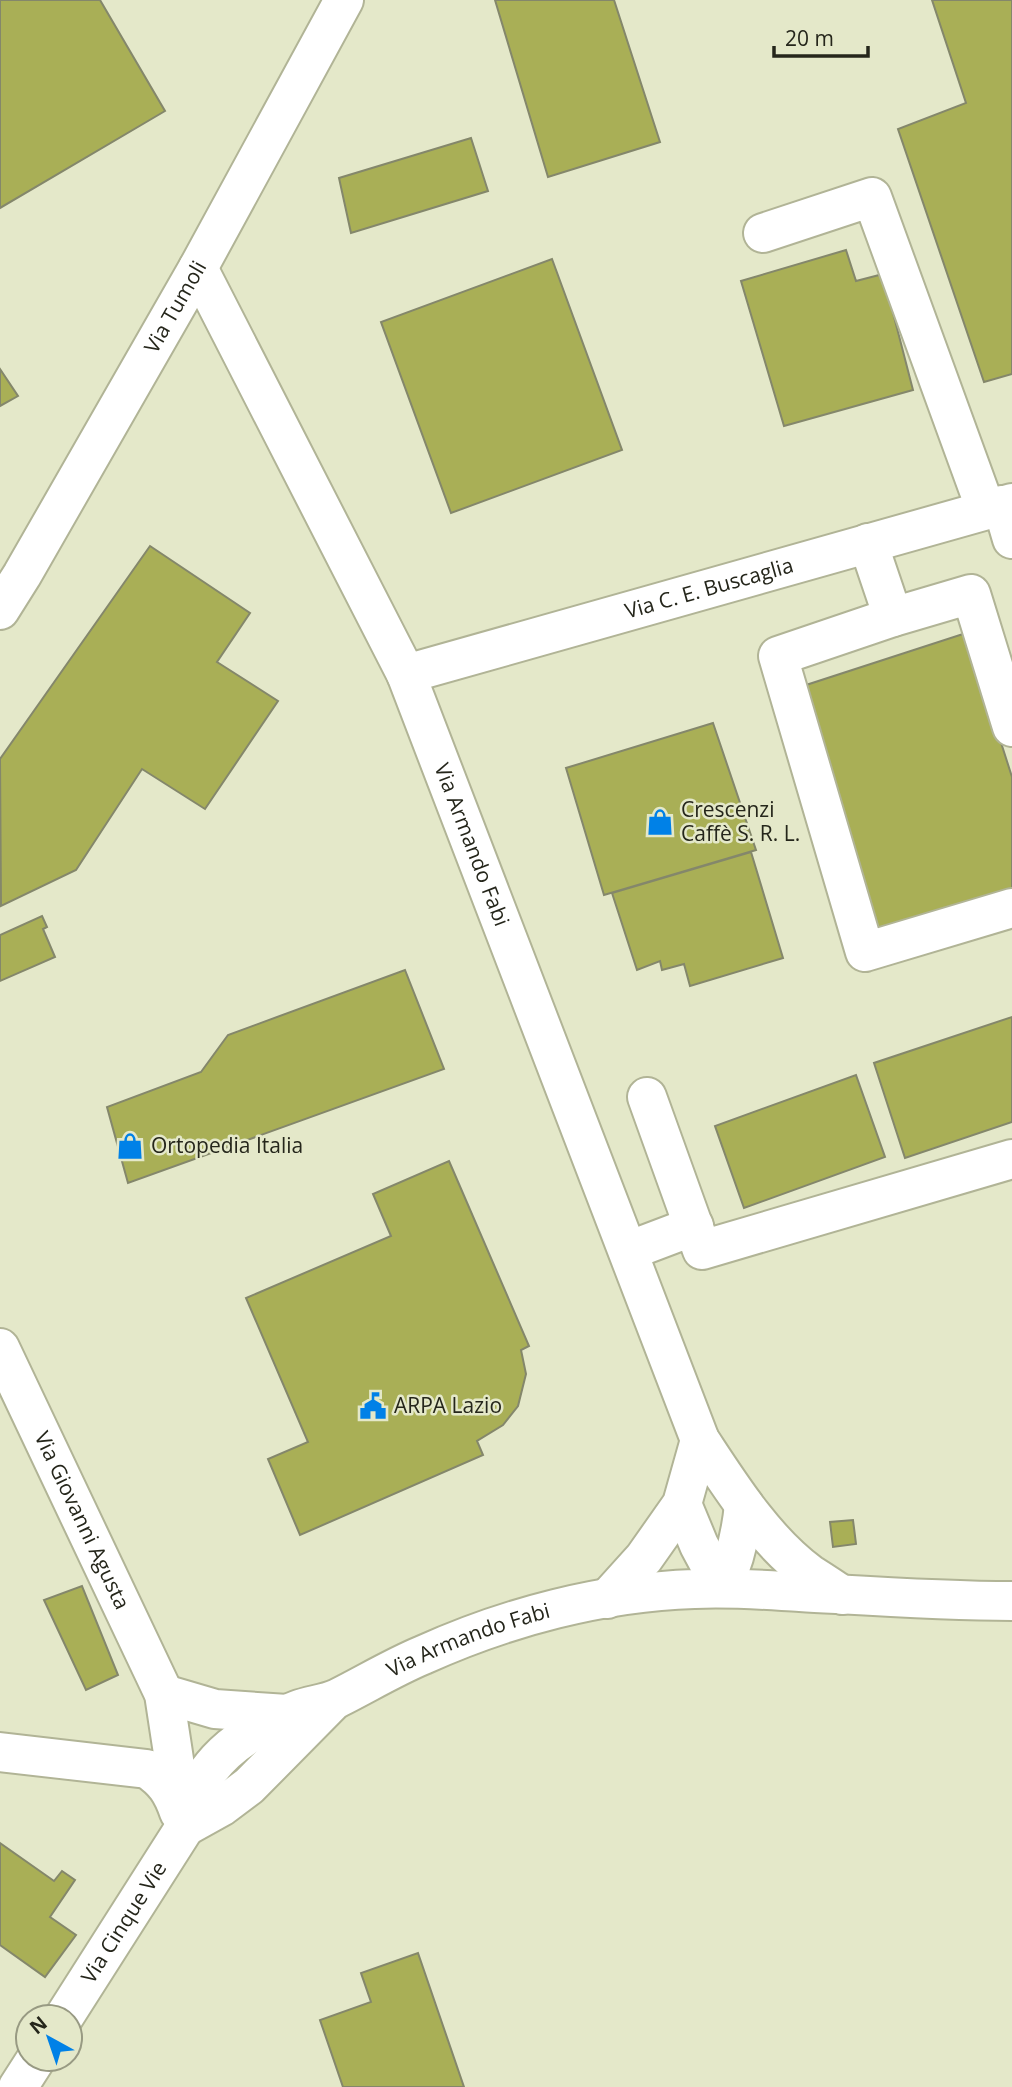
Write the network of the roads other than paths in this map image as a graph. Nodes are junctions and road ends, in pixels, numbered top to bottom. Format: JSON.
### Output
{"nodes":[{"id":1,"x":344,"y":0,"type":"edge"},
{"id":2,"x":763,"y":233,"type":"dead end"},
{"id":3,"x":198,"y":268,"type":"junction"},
{"id":4,"x":1003,"y":514,"type":"edge"},
{"id":5,"x":867,"y":543,"type":"junction"},
{"id":6,"x":0,"y":610,"type":"edge"},
{"id":7,"x":893,"y":617,"type":"junction"},
{"id":8,"x":406,"y":674,"type":"junction"},
{"id":9,"x":1012,"y":727,"type":"edge"},
{"id":10,"x":1012,"y":908,"type":"edge"},
{"id":11,"x":647,"y":1097,"type":"dead end"},
{"id":12,"x":1012,"y":1159,"type":"edge"},
{"id":13,"x":694,"y":1226,"type":"junction"},
{"id":14,"x":628,"y":1251,"type":"junction"},
{"id":15,"x":0,"y":1348,"type":"edge"},
{"id":16,"x":700,"y":1440,"type":"junction"},
{"id":17,"x":682,"y":1504,"type":"junction"},
{"id":18,"x":744,"y":1505,"type":"junction"},
{"id":19,"x":722,"y":1588,"type":"junction"},
{"id":20,"x":842,"y":1595,"type":"junction"},
{"id":21,"x":607,"y":1599,"type":"junction"},
{"id":22,"x":1012,"y":1601,"type":"edge"},
{"id":23,"x":164,"y":1694,"type":"junction"},
{"id":24,"x":335,"y":1699,"type":"junction"},
{"id":25,"x":287,"y":1714,"type":"junction"},
{"id":26,"x":0,"y":1752,"type":"edge"},
{"id":27,"x":185,"y":1827,"type":"junction"},
{"id":28,"x":73,"y":2003,"type":"edge"}],
"edges":[{"from":1,"to":3,"type":"street","name":"Via Tumoli"},
{"from":2,"to":4,"type":"street"},
{"from":3,"to":6,"type":"street","name":"Via Tumoli"},
{"from":3,"to":8,"type":"street","name":"Via Armando Fabi"},
{"from":4,"to":5,"type":"street","name":"Via C. E. Buscaglia"},
{"from":5,"to":7,"type":"street"},
{"from":5,"to":8,"type":"street","name":"Via C. E. Buscaglia"},
{"from":7,"to":9,"type":"street"},
{"from":7,"to":10,"type":"street"},
{"from":8,"to":14,"type":"street","name":"Via Armando Fabi"},
{"from":11,"to":13,"type":"street"},
{"from":12,"to":13,"type":"street"},
{"from":13,"to":14,"type":"street"},
{"from":14,"to":16,"type":"street","name":"Via Armando Fabi"},
{"from":15,"to":23,"type":"street","name":"Via Giovanni Agusta"},
{"from":16,"to":17,"type":"street"},
{"from":16,"to":18,"type":"street","name":"Via Armando Fabi"},
{"from":17,"to":19,"type":"street"},
{"from":17,"to":21,"type":"street"},
{"from":18,"to":19,"type":"street"},
{"from":18,"to":20,"type":"street","name":"Via Armando Fabi"},
{"from":19,"to":20,"type":"street","name":"Via Armando Fabi"},
{"from":19,"to":21,"type":"street","name":"Via Armando Fabi"},
{"from":20,"to":22,"type":"street","name":"Via Armando Fabi"},
{"from":21,"to":24,"type":"street","name":"Via Armando Fabi"},
{"from":23,"to":25,"type":"street"},
{"from":23,"to":27,"type":"street","name":"Via Giovanni Agusta"},
{"from":24,"to":25,"type":"street"},
{"from":24,"to":27,"type":"street"},
{"from":25,"to":27,"type":"street"},
{"from":26,"to":27,"type":"street"},
{"from":27,"to":28,"type":"street","name":"Via Cinque Vie"}]}
